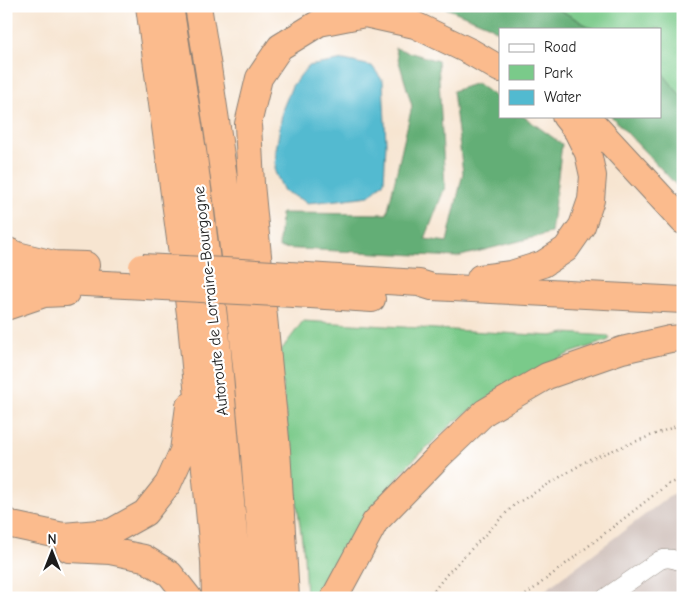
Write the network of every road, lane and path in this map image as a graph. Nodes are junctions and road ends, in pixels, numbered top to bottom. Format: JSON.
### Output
{"nodes":[{"id":1,"x":139,"y":6,"type":"edge"},
{"id":2,"x":149,"y":6,"type":"edge"},
{"id":3,"x":170,"y":6,"type":"edge"},
{"id":4,"x":198,"y":6,"type":"edge"},
{"id":5,"x":405,"y":6,"type":"edge"},
{"id":6,"x":499,"y":52,"type":"edge"},
{"id":7,"x":499,"y":68,"type":"edge"},
{"id":8,"x":162,"y":101,"type":"junction"},
{"id":9,"x":567,"y":118,"type":"edge"},
{"id":10,"x":588,"y":118,"type":"edge"},
{"id":11,"x":683,"y":222,"type":"edge"},
{"id":12,"x":6,"y":250,"type":"edge"},
{"id":13,"x":54,"y":264,"type":"junction"},
{"id":14,"x":6,"y":265,"type":"edge"},
{"id":15,"x":143,"y":277,"type":"junction"},
{"id":16,"x":6,"y":279,"type":"edge"},
{"id":17,"x":419,"y":283,"type":"junction"},
{"id":18,"x":105,"y":284,"type":"junction"},
{"id":19,"x":309,"y":286,"type":"junction"},
{"id":20,"x":683,"y":300,"type":"edge"},
{"id":21,"x":6,"y":307,"type":"edge"},
{"id":22,"x":683,"y":315,"type":"edge"},
{"id":23,"x":191,"y":323,"type":"junction"},
{"id":24,"x":683,"y":338,"type":"edge"},
{"id":25,"x":683,"y":425,"type":"edge"},
{"id":26,"x":683,"y":478,"type":"edge"},
{"id":27,"x":6,"y":521,"type":"edge"},
{"id":28,"x":6,"y":541,"type":"edge"},
{"id":29,"x":683,"y":562,"type":"edge"},
{"id":30,"x":189,"y":598,"type":"edge"},
{"id":31,"x":215,"y":598,"type":"edge"},
{"id":32,"x":238,"y":598,"type":"edge"},
{"id":33,"x":264,"y":598,"type":"edge"},
{"id":34,"x":286,"y":598,"type":"edge"},
{"id":35,"x":334,"y":598,"type":"edge"},
{"id":36,"x":428,"y":598,"type":"edge"},
{"id":37,"x":522,"y":598,"type":"edge"},
{"id":38,"x":605,"y":598,"type":"edge"}],
"edges":[{"from":1,"to":8,"type":"highway"},
{"from":2,"to":8,"type":"highway"},
{"from":3,"to":32,"type":"highway","name":"Autoroute de Lorraine-Bourgogne"},
{"from":4,"to":33,"type":"highway","name":"Autoroute de Lorraine-Bourgogne"},
{"from":5,"to":6,"type":"highway"},
{"from":7,"to":34,"type":"highway"},
{"from":8,"to":23,"type":"highway"},
{"from":9,"to":17,"type":"highway"},
{"from":10,"to":11,"type":"highway"},
{"from":12,"to":13,"type":"highway"},
{"from":13,"to":14,"type":"highway"},
{"from":13,"to":15,"type":"highway"},
{"from":15,"to":18,"type":"highway"},
{"from":15,"to":19,"type":"highway","bridge":true},
{"from":16,"to":18,"type":"highway"},
{"from":17,"to":19,"type":"highway"},
{"from":17,"to":20,"type":"highway"},
{"from":18,"to":21,"type":"highway"},
{"from":19,"to":22,"type":"highway"},
{"from":23,"to":27,"type":"highway"},
{"from":23,"to":31,"type":"highway"},
{"from":24,"to":35,"type":"highway"},
{"from":25,"to":36,"type":"path"},
{"from":26,"to":37,"type":"path"},
{"from":28,"to":30,"type":"highway"},
{"from":29,"to":38,"type":"lane"}]}
